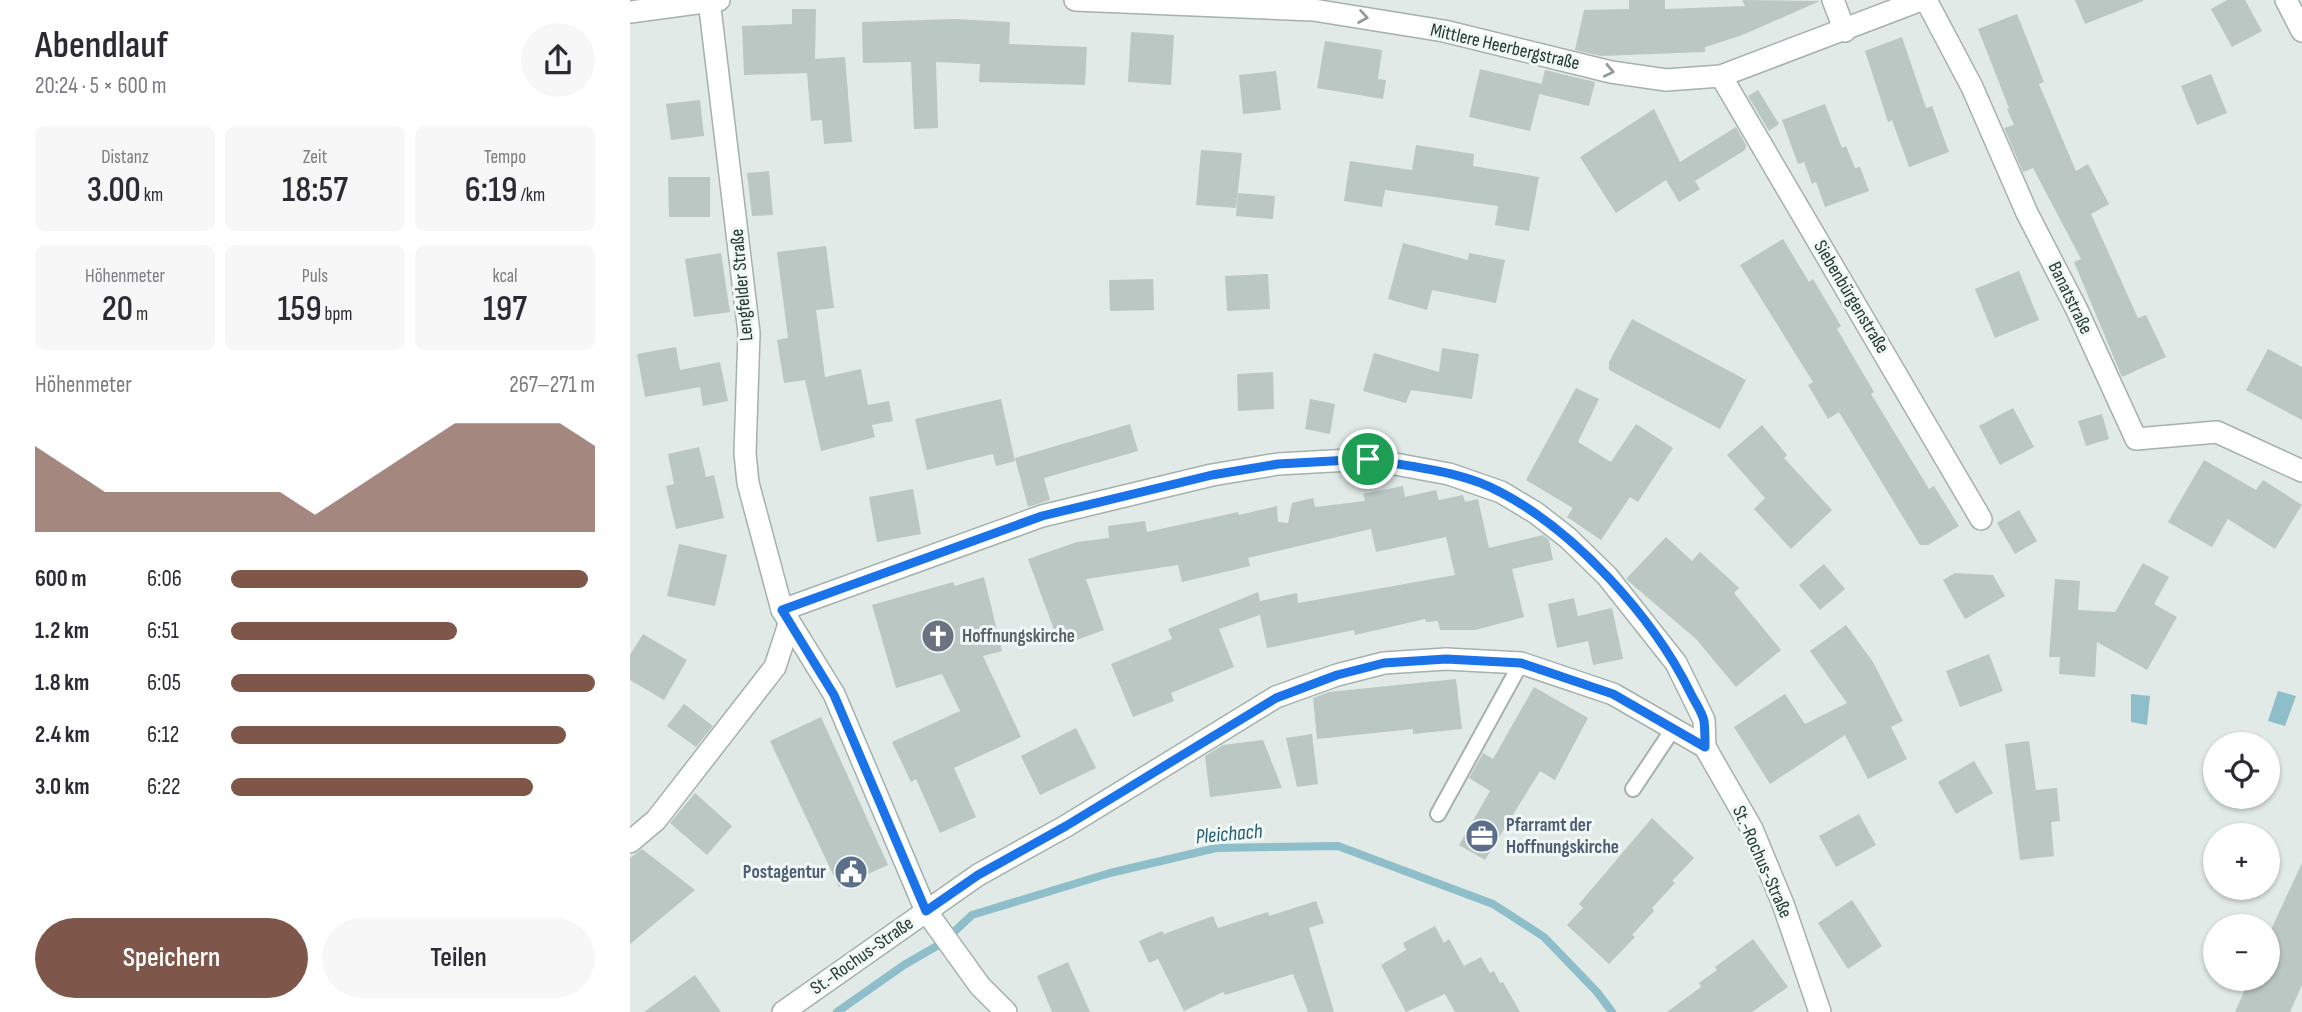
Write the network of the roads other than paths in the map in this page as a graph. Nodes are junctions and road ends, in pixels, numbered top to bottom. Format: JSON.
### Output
{"nodes":[{"id":1,"x":1075,"y":0,"type":"edge"},
{"id":2,"x":1833,"y":0,"type":"edge"},
{"id":3,"x":1923,"y":0,"type":"edge"},
{"id":4,"x":2286,"y":0,"type":"edge"},
{"id":5,"x":712,"y":1,"type":"edge"},
{"id":6,"x":630,"y":12,"type":"edge"},
{"id":7,"x":1845,"y":31,"type":"junction"},
{"id":8,"x":2302,"y":31,"type":"edge"},
{"id":9,"x":1721,"y":76,"type":"junction"},
{"id":10,"x":2302,"y":471,"type":"edge"},
{"id":11,"x":1981,"y":519,"type":"dead end"},
{"id":12,"x":786,"y":617,"type":"junction"},
{"id":13,"x":1521,"y":663,"type":"junction"},
{"id":14,"x":1673,"y":729,"type":"junction"},
{"id":15,"x":1705,"y":747,"type":"junction"},
{"id":16,"x":1633,"y":789,"type":"dead end"},
{"id":17,"x":1438,"y":814,"type":"dead end"},
{"id":18,"x":630,"y":842,"type":"edge"},
{"id":19,"x":926,"y":911,"type":"junction"},
{"id":20,"x":783,"y":1012,"type":"edge"},
{"id":21,"x":1006,"y":1012,"type":"edge"},
{"id":22,"x":1820,"y":1012,"type":"edge"}],
"edges":[{"from":1,"to":9,"type":"street","name":"Mittlere Heerbergstraße","one_way":true},
{"from":2,"to":7,"type":"street"},
{"from":3,"to":7,"type":"street","name":"Mittlere Heerbergstraße"},
{"from":3,"to":10,"type":"street","name":"Banatstraße"},
{"from":4,"to":8,"type":"street"},
{"from":5,"to":6,"type":"street"},
{"from":5,"to":12,"type":"street","name":"Lengfelder Straße"},
{"from":7,"to":9,"type":"street","name":"Mittlere Heerbergstraße"},
{"from":9,"to":11,"type":"street","name":"Siebenbürgenstraße"},
{"from":12,"to":15,"type":"street"},
{"from":12,"to":18,"type":"street"},
{"from":12,"to":19,"type":"street","name":"Lengfelder Straße"},
{"from":13,"to":14,"type":"street","name":"St.-Rochus-Straße"},
{"from":13,"to":17,"type":"lane"},
{"from":13,"to":19,"type":"street","name":"St.-Rochus-Straße"},
{"from":14,"to":15,"type":"street","name":"St.-Rochus-Straße"},
{"from":14,"to":16,"type":"lane"},
{"from":15,"to":22,"type":"street","name":"St.-Rochus-Straße"},
{"from":19,"to":20,"type":"street","name":"St.-Rochus-Straße"},
{"from":19,"to":21,"type":"street","name":"Lengfelder Straße"}]}
